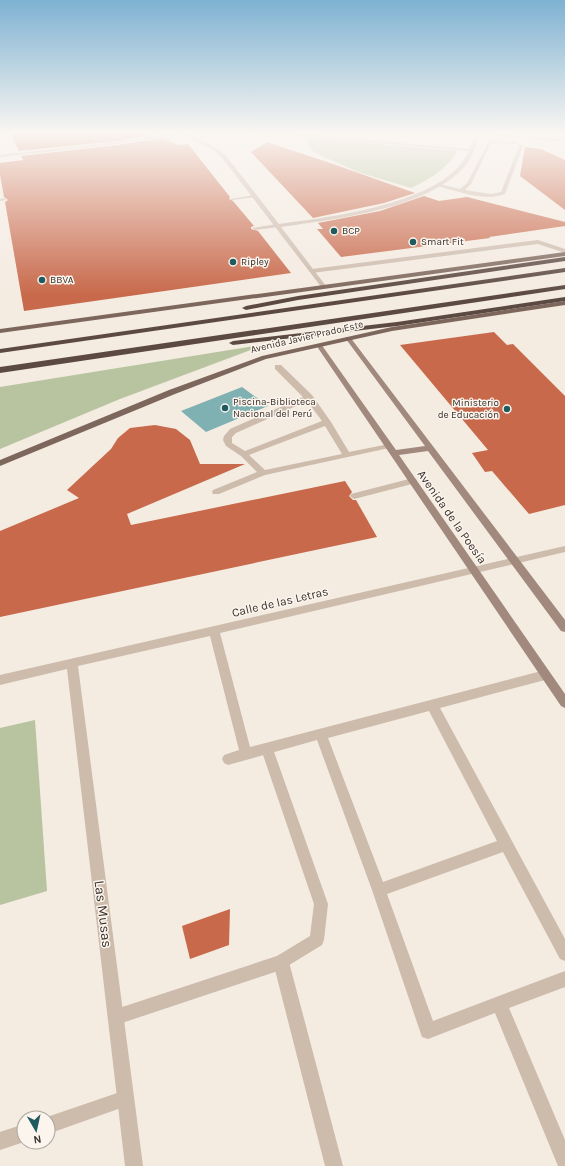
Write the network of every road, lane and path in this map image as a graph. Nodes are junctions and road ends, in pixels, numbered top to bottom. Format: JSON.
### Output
{"nodes":[{"id":1,"x":247,"y":186,"type":"edge"},
{"id":2,"x":436,"y":186,"type":"edge"},
{"id":3,"x":446,"y":186,"type":"edge"},
{"id":4,"x":466,"y":186,"type":"edge"},
{"id":5,"x":506,"y":186,"type":"edge"},
{"id":6,"x":462,"y":190,"type":"junction"},
{"id":7,"x":255,"y":196,"type":"junction"},
{"id":8,"x":232,"y":199,"type":"dead end"},
{"id":9,"x":277,"y":226,"type":"junction"},
{"id":10,"x":255,"y":228,"type":"dead end"},
{"id":11,"x":565,"y":252,"type":"edge"},
{"id":12,"x":565,"y":259,"type":"edge"},
{"id":13,"x":565,"y":270,"type":"edge"},
{"id":14,"x":312,"y":271,"type":"junction"},
{"id":15,"x":324,"y":287,"type":"junction"},
{"id":16,"x":565,"y":287,"type":"edge"},
{"id":17,"x":565,"y":299,"type":"edge"},
{"id":18,"x":565,"y":303,"type":"edge"},
{"id":19,"x":168,"y":327,"type":"junction"},
{"id":20,"x":0,"y":331,"type":"edge"},
{"id":21,"x":348,"y":338,"type":"junction"},
{"id":22,"x":319,"y":345,"type":"junction"},
{"id":23,"x":142,"y":349,"type":"junction"},
{"id":24,"x":0,"y":351,"type":"edge"},
{"id":25,"x":278,"y":367,"type":"dead end"},
{"id":26,"x":0,"y":370,"type":"edge"},
{"id":27,"x":309,"y":397,"type":"junction"},
{"id":28,"x":327,"y":422,"type":"junction"},
{"id":29,"x":430,"y":448,"type":"junction"},
{"id":30,"x":391,"y":450,"type":"junction"},
{"id":31,"x":244,"y":454,"type":"junction"},
{"id":32,"x":347,"y":455,"type":"junction"},
{"id":33,"x":0,"y":463,"type":"edge"},
{"id":34,"x":263,"y":473,"type":"junction"},
{"id":35,"x":413,"y":481,"type":"junction"},
{"id":36,"x":216,"y":492,"type":"dead end"},
{"id":37,"x":354,"y":496,"type":"dead end"},
{"id":38,"x":565,"y":549,"type":"edge"},
{"id":39,"x":515,"y":561,"type":"junction"},
{"id":40,"x":474,"y":570,"type":"junction"},
{"id":41,"x":565,"y":628,"type":"edge"},
{"id":42,"x":214,"y":631,"type":"junction"},
{"id":43,"x":72,"y":663,"type":"junction"},
{"id":44,"x":545,"y":675,"type":"junction"},
{"id":45,"x":0,"y":680,"type":"edge"},
{"id":46,"x":565,"y":703,"type":"edge"},
{"id":47,"x":432,"y":704,"type":"junction"},
{"id":48,"x":321,"y":734,"type":"junction"},
{"id":49,"x":267,"y":749,"type":"junction"},
{"id":50,"x":246,"y":754,"type":"junction"},
{"id":51,"x":228,"y":759,"type":"dead end"},
{"id":52,"x":507,"y":844,"type":"junction"},
{"id":53,"x":379,"y":890,"type":"junction"},
{"id":54,"x":565,"y":954,"type":"edge"},
{"id":55,"x":281,"y":962,"type":"junction"},
{"id":56,"x":565,"y":979,"type":"edge"},
{"id":57,"x":500,"y":1004,"type":"junction"},
{"id":58,"x":116,"y":1017,"type":"junction"},
{"id":59,"x":126,"y":1098,"type":"junction"},
{"id":60,"x":56,"y":1122,"type":"edge"},
{"id":61,"x":16,"y":1136,"type":"edge"},
{"id":62,"x":0,"y":1141,"type":"edge"},
{"id":63,"x":565,"y":1161,"type":"edge"},
{"id":64,"x":134,"y":1166,"type":"edge"},
{"id":65,"x":334,"y":1166,"type":"edge"}],
"edges":[{"from":1,"to":7,"type":"street"},
{"from":2,"to":9,"type":"street"},
{"from":3,"to":6,"type":"street"},
{"from":4,"to":6,"type":"street"},
{"from":5,"to":6,"type":"street"},
{"from":7,"to":8,"type":"street"},
{"from":7,"to":9,"type":"street"},
{"from":9,"to":10,"type":"street"},
{"from":9,"to":14,"type":"street"},
{"from":11,"to":14,"type":"street"},
{"from":11,"to":15,"type":"main road"},
{"from":12,"to":19,"type":"highway"},
{"from":13,"to":19,"type":"highway"},
{"from":14,"to":15,"type":"street"},
{"from":15,"to":20,"type":"main road"},
{"from":16,"to":23,"type":"highway","name":"Avenida Javier Prado Este"},
{"from":17,"to":23,"type":"highway"},
{"from":18,"to":21,"type":"main road","name":"Avenida Javier Prado Este"},
{"from":19,"to":24,"type":"highway"},
{"from":21,"to":22,"type":"main road","name":"Avenida Javier Prado Este"},
{"from":21,"to":29,"type":"street","name":"Avenida de la Poesía"},
{"from":22,"to":30,"type":"street","name":"Avenida de la Poesía"},
{"from":22,"to":33,"type":"main road","name":"Avenida Javier Prado Este"},
{"from":23,"to":26,"type":"highway","name":"Avenida Javier Prado Este"},
{"from":25,"to":27,"type":"street"},
{"from":27,"to":28,"type":"street"},
{"from":27,"to":31,"type":"street"},
{"from":28,"to":31,"type":"street"},
{"from":28,"to":32,"type":"street"},
{"from":29,"to":30,"type":"street"},
{"from":29,"to":39,"type":"street","name":"Avenida de la Poesía"},
{"from":30,"to":32,"type":"street"},
{"from":30,"to":35,"type":"street","name":"Avenida de la Poesía"},
{"from":31,"to":34,"type":"street"},
{"from":32,"to":34,"type":"street"},
{"from":34,"to":36,"type":"street"},
{"from":35,"to":37,"type":"street"},
{"from":35,"to":40,"type":"street","name":"Avenida de la Poesía"},
{"from":38,"to":39,"type":"street","name":"Calle de las Letras"},
{"from":39,"to":40,"type":"street","name":"Calle de las Letras"},
{"from":39,"to":41,"type":"street","name":"Avenida de la Poesía"},
{"from":40,"to":42,"type":"street","name":"Calle de las Letras"},
{"from":40,"to":44,"type":"street","name":"Avenida de la Poesía"},
{"from":42,"to":43,"type":"street","name":"Calle de las Letras"},
{"from":42,"to":50,"type":"street"},
{"from":43,"to":45,"type":"street","name":"Calle de las Letras"},
{"from":43,"to":58,"type":"street","name":"Las Musas"},
{"from":44,"to":46,"type":"street","name":"Avenida de la Poesía"},
{"from":44,"to":47,"type":"street"},
{"from":47,"to":48,"type":"street"},
{"from":47,"to":52,"type":"street"},
{"from":48,"to":49,"type":"street"},
{"from":48,"to":53,"type":"street"},
{"from":49,"to":50,"type":"street"},
{"from":49,"to":55,"type":"street"},
{"from":50,"to":51,"type":"street"},
{"from":52,"to":53,"type":"street"},
{"from":52,"to":54,"type":"street"},
{"from":53,"to":57,"type":"street"},
{"from":55,"to":58,"type":"street"},
{"from":55,"to":65,"type":"street"},
{"from":56,"to":57,"type":"street"},
{"from":57,"to":63,"type":"street"},
{"from":58,"to":59,"type":"street","name":"Las Musas"},
{"from":59,"to":60,"type":"street"},
{"from":59,"to":64,"type":"street","name":"Las Musas"},
{"from":61,"to":62,"type":"street"}]}
